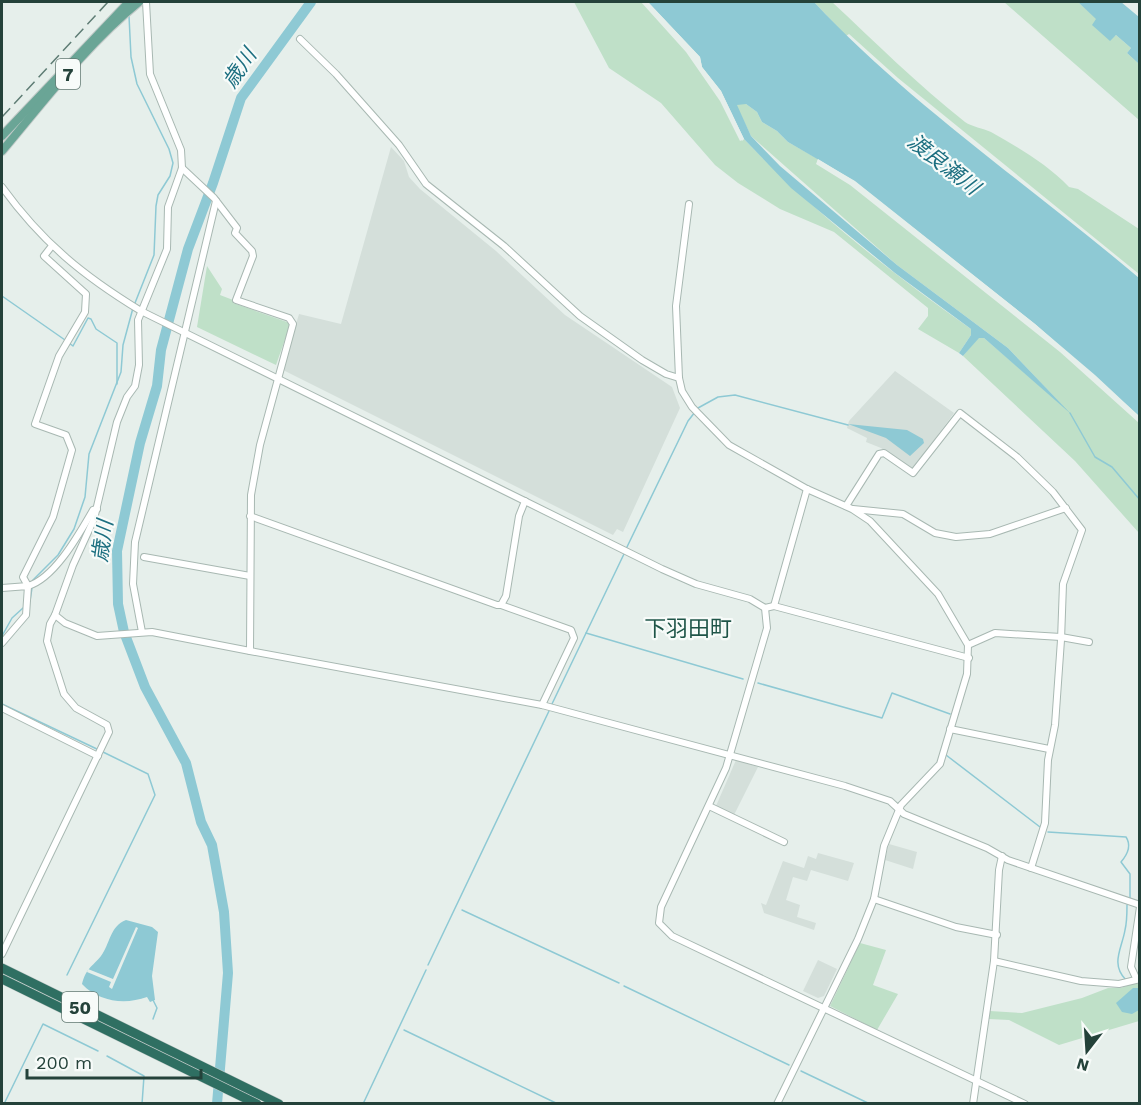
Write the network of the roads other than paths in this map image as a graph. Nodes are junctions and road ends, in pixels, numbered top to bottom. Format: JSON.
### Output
{"nodes":[{"id":1,"x":129,"y":2,"type":"edge"},
{"id":2,"x":139,"y":2,"type":"edge"},
{"id":3,"x":146,"y":2,"type":"edge"},
{"id":4,"x":300,"y":39,"type":"dead end"},
{"id":5,"x":2,"y":136,"type":"edge"},
{"id":6,"x":2,"y":151,"type":"edge"},
{"id":7,"x":182,"y":168,"type":"junction"},
{"id":8,"x":2,"y":187,"type":"edge"},
{"id":9,"x":215,"y":200,"type":"junction"},
{"id":10,"x":689,"y":204,"type":"dead end"},
{"id":11,"x":51,"y":247,"type":"junction"},
{"id":12,"x":142,"y":312,"type":"junction"},
{"id":13,"x":184,"y":331,"type":"junction"},
{"id":14,"x":277,"y":378,"type":"junction"},
{"id":15,"x":679,"y":378,"type":"junction"},
{"id":16,"x":807,"y":489,"type":"junction"},
{"id":17,"x":525,"y":501,"type":"junction"},
{"id":18,"x":850,"y":508,"type":"junction"},
{"id":19,"x":1066,"y":508,"type":"junction"},
{"id":20,"x":98,"y":509,"type":"junction"},
{"id":21,"x":250,"y":516,"type":"junction"},
{"id":22,"x":144,"y":557,"type":"dead end"},
{"id":23,"x":250,"y":576,"type":"junction"},
{"id":24,"x":31,"y":586,"type":"junction"},
{"id":25,"x":2,"y":588,"type":"edge"},
{"id":26,"x":501,"y":605,"type":"junction"},
{"id":27,"x":774,"y":606,"type":"junction"},
{"id":28,"x":765,"y":608,"type":"junction"},
{"id":29,"x":55,"y":615,"type":"junction"},
{"id":30,"x":139,"y":633,"type":"junction"},
{"id":31,"x":1061,"y":636,"type":"junction"},
{"id":32,"x":1089,"y":642,"type":"dead end"},
{"id":33,"x":2,"y":643,"type":"edge"},
{"id":34,"x":968,"y":645,"type":"junction"},
{"id":35,"x":250,"y":651,"type":"junction"},
{"id":36,"x":969,"y":658,"type":"junction"},
{"id":37,"x":548,"y":706,"type":"junction"},
{"id":38,"x":2,"y":708,"type":"edge"},
{"id":39,"x":950,"y":729,"type":"junction"},
{"id":40,"x":1049,"y":749,"type":"junction"},
{"id":41,"x":730,"y":755,"type":"junction"},
{"id":42,"x":98,"y":756,"type":"junction"},
{"id":43,"x":709,"y":806,"type":"junction"},
{"id":44,"x":899,"y":810,"type":"junction"},
{"id":45,"x":784,"y":842,"type":"dead end"},
{"id":46,"x":1002,"y":856,"type":"junction"},
{"id":47,"x":1031,"y":868,"type":"junction"},
{"id":48,"x":874,"y":899,"type":"junction"},
{"id":49,"x":1140,"y":906,"type":"edge"},
{"id":50,"x":997,"y":935,"type":"junction"},
{"id":51,"x":2,"y":954,"type":"edge"},
{"id":52,"x":994,"y":961,"type":"junction"},
{"id":53,"x":2,"y":968,"type":"edge"},
{"id":54,"x":2,"y":979,"type":"edge"},
{"id":55,"x":1138,"y":979,"type":"edge"},
{"id":56,"x":823,"y":1008,"type":"junction"},
{"id":57,"x":158,"y":1050,"type":"junction"},
{"id":58,"x":978,"y":1081,"type":"junction"},
{"id":59,"x":257,"y":1104,"type":"edge"},
{"id":60,"x":279,"y":1104,"type":"edge"},
{"id":61,"x":777,"y":1104,"type":"edge"},
{"id":62,"x":973,"y":1104,"type":"edge"},
{"id":63,"x":1025,"y":1104,"type":"edge"}],
"edges":[{"from":1,"to":5,"type":"main road","number":"7"},
{"from":2,"to":6,"type":"main road","number":"7"},
{"from":3,"to":7,"type":"street"},
{"from":4,"to":15,"type":"street"},
{"from":7,"to":9,"type":"street"},
{"from":7,"to":12,"type":"street"},
{"from":8,"to":11,"type":"street"},
{"from":9,"to":13,"type":"street"},
{"from":9,"to":14,"type":"street"},
{"from":10,"to":15,"type":"street"},
{"from":11,"to":12,"type":"street"},
{"from":11,"to":24,"type":"street"},
{"from":12,"to":13,"type":"street"},
{"from":12,"to":20,"type":"street"},
{"from":13,"to":14,"type":"street"},
{"from":13,"to":30,"type":"street"},
{"from":14,"to":17,"type":"street"},
{"from":14,"to":21,"type":"street"},
{"from":15,"to":16,"type":"street"},
{"from":16,"to":18,"type":"street"},
{"from":16,"to":27,"type":"street"},
{"from":17,"to":26,"type":"street"},
{"from":17,"to":28,"type":"street"},
{"from":18,"to":19,"type":"street"},
{"from":18,"to":19,"type":"street"},
{"from":18,"to":34,"type":"street"},
{"from":19,"to":31,"type":"street"},
{"from":20,"to":24,"type":"street"},
{"from":20,"to":29,"type":"street"},
{"from":21,"to":23,"type":"street"},
{"from":21,"to":26,"type":"street"},
{"from":22,"to":23,"type":"street"},
{"from":23,"to":35,"type":"street"},
{"from":24,"to":25,"type":"street"},
{"from":24,"to":33,"type":"street"},
{"from":26,"to":37,"type":"street"},
{"from":27,"to":28,"type":"street"},
{"from":27,"to":36,"type":"street"},
{"from":28,"to":41,"type":"street"},
{"from":29,"to":30,"type":"street"},
{"from":29,"to":42,"type":"street"},
{"from":30,"to":35,"type":"street"},
{"from":31,"to":32,"type":"street"},
{"from":31,"to":34,"type":"street"},
{"from":31,"to":40,"type":"street"},
{"from":34,"to":36,"type":"street"},
{"from":35,"to":37,"type":"street"},
{"from":36,"to":39,"type":"street"},
{"from":37,"to":41,"type":"street"},
{"from":38,"to":42,"type":"street"},
{"from":39,"to":40,"type":"street"},
{"from":39,"to":44,"type":"street"},
{"from":40,"to":47,"type":"street"},
{"from":41,"to":43,"type":"street"},
{"from":41,"to":44,"type":"street"},
{"from":42,"to":51,"type":"street"},
{"from":43,"to":45,"type":"street"},
{"from":43,"to":56,"type":"street"},
{"from":44,"to":46,"type":"street"},
{"from":44,"to":48,"type":"street"},
{"from":46,"to":47,"type":"street"},
{"from":46,"to":50,"type":"street"},
{"from":47,"to":49,"type":"street"},
{"from":48,"to":50,"type":"street"},
{"from":48,"to":56,"type":"street"},
{"from":49,"to":55,"type":"street"},
{"from":50,"to":52,"type":"street"},
{"from":52,"to":55,"type":"street"},
{"from":52,"to":58,"type":"street"},
{"from":53,"to":57,"type":"highway","number":"50"},
{"from":54,"to":57,"type":"highway","number":"50"},
{"from":56,"to":58,"type":"street"},
{"from":56,"to":61,"type":"street"},
{"from":57,"to":59,"type":"highway","number":"50"},
{"from":57,"to":60,"type":"highway","number":"50"},
{"from":58,"to":62,"type":"street"},
{"from":58,"to":63,"type":"street"}]}
